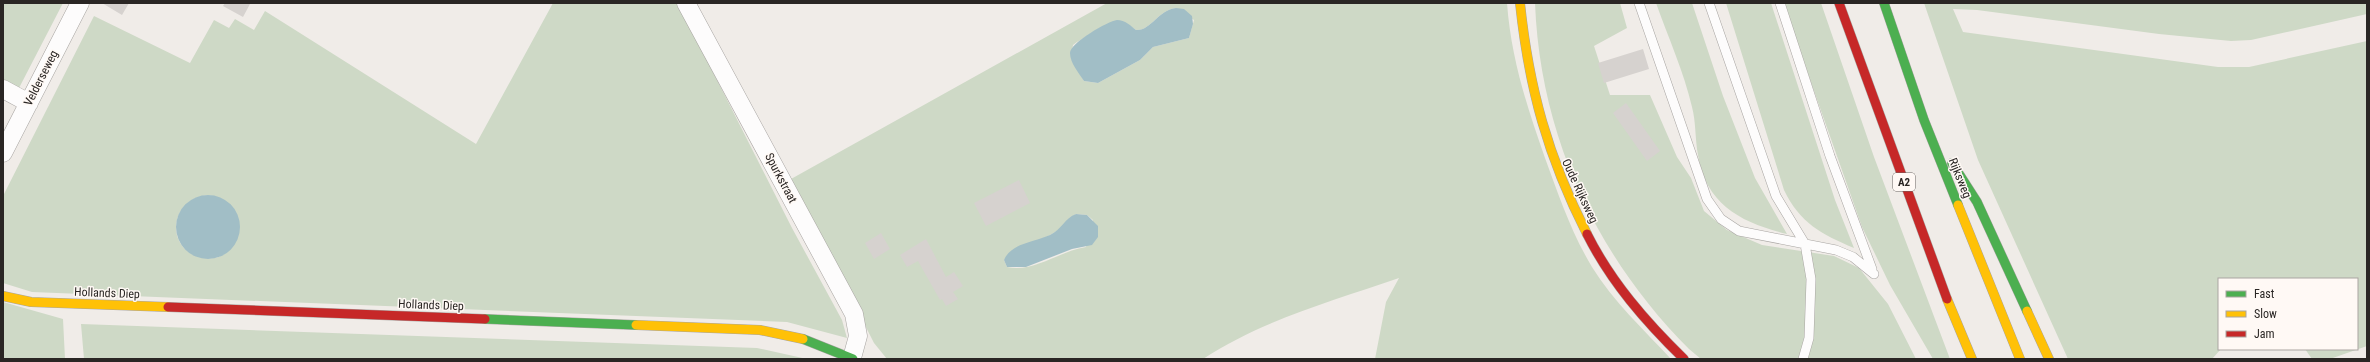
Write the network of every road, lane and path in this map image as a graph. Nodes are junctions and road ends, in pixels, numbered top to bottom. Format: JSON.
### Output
{"nodes":[{"id":1,"x":80,"y":3,"type":"edge"},
{"id":2,"x":686,"y":3,"type":"edge"},
{"id":3,"x":1520,"y":3,"type":"edge"},
{"id":4,"x":1639,"y":3,"type":"edge"},
{"id":5,"x":1709,"y":3,"type":"edge"},
{"id":6,"x":1780,"y":3,"type":"edge"},
{"id":7,"x":1839,"y":3,"type":"edge"},
{"id":8,"x":1884,"y":3,"type":"edge"},
{"id":9,"x":3,"y":89,"type":"edge"},
{"id":10,"x":29,"y":103,"type":"junction"},
{"id":11,"x":1924,"y":120,"type":"junction"},
{"id":12,"x":3,"y":153,"type":"edge"},
{"id":13,"x":1804,"y":244,"type":"junction"},
{"id":14,"x":3,"y":296,"type":"edge"},
{"id":15,"x":852,"y":359,"type":"edge"},
{"id":16,"x":1684,"y":359,"type":"edge"},
{"id":17,"x":1803,"y":359,"type":"edge"},
{"id":18,"x":1972,"y":359,"type":"edge"},
{"id":19,"x":2020,"y":359,"type":"edge"},
{"id":20,"x":2049,"y":359,"type":"edge"}],
"edges":[{"from":1,"to":10,"type":"street","name":"Velderseweg"},
{"from":2,"to":15,"type":"street","name":"Spurkstraat"},
{"from":3,"to":16,"type":"main road","name":"Oude Rijksweg"},
{"from":4,"to":13,"type":"lane"},
{"from":5,"to":13,"type":"lane"},
{"from":6,"to":13,"type":"lane"},
{"from":7,"to":18,"type":"main road","number":"A2"},
{"from":8,"to":11,"type":"main road","name":"Rijksweg"},
{"from":9,"to":10,"type":"street"},
{"from":10,"to":12,"type":"street","name":"Velderseweg"},
{"from":11,"to":19,"type":"main road","name":"Rijksweg"},
{"from":11,"to":20,"type":"main road"},
{"from":13,"to":17,"type":"lane"},
{"from":14,"to":15,"type":"main road","name":"Hollands Diep"}]}
